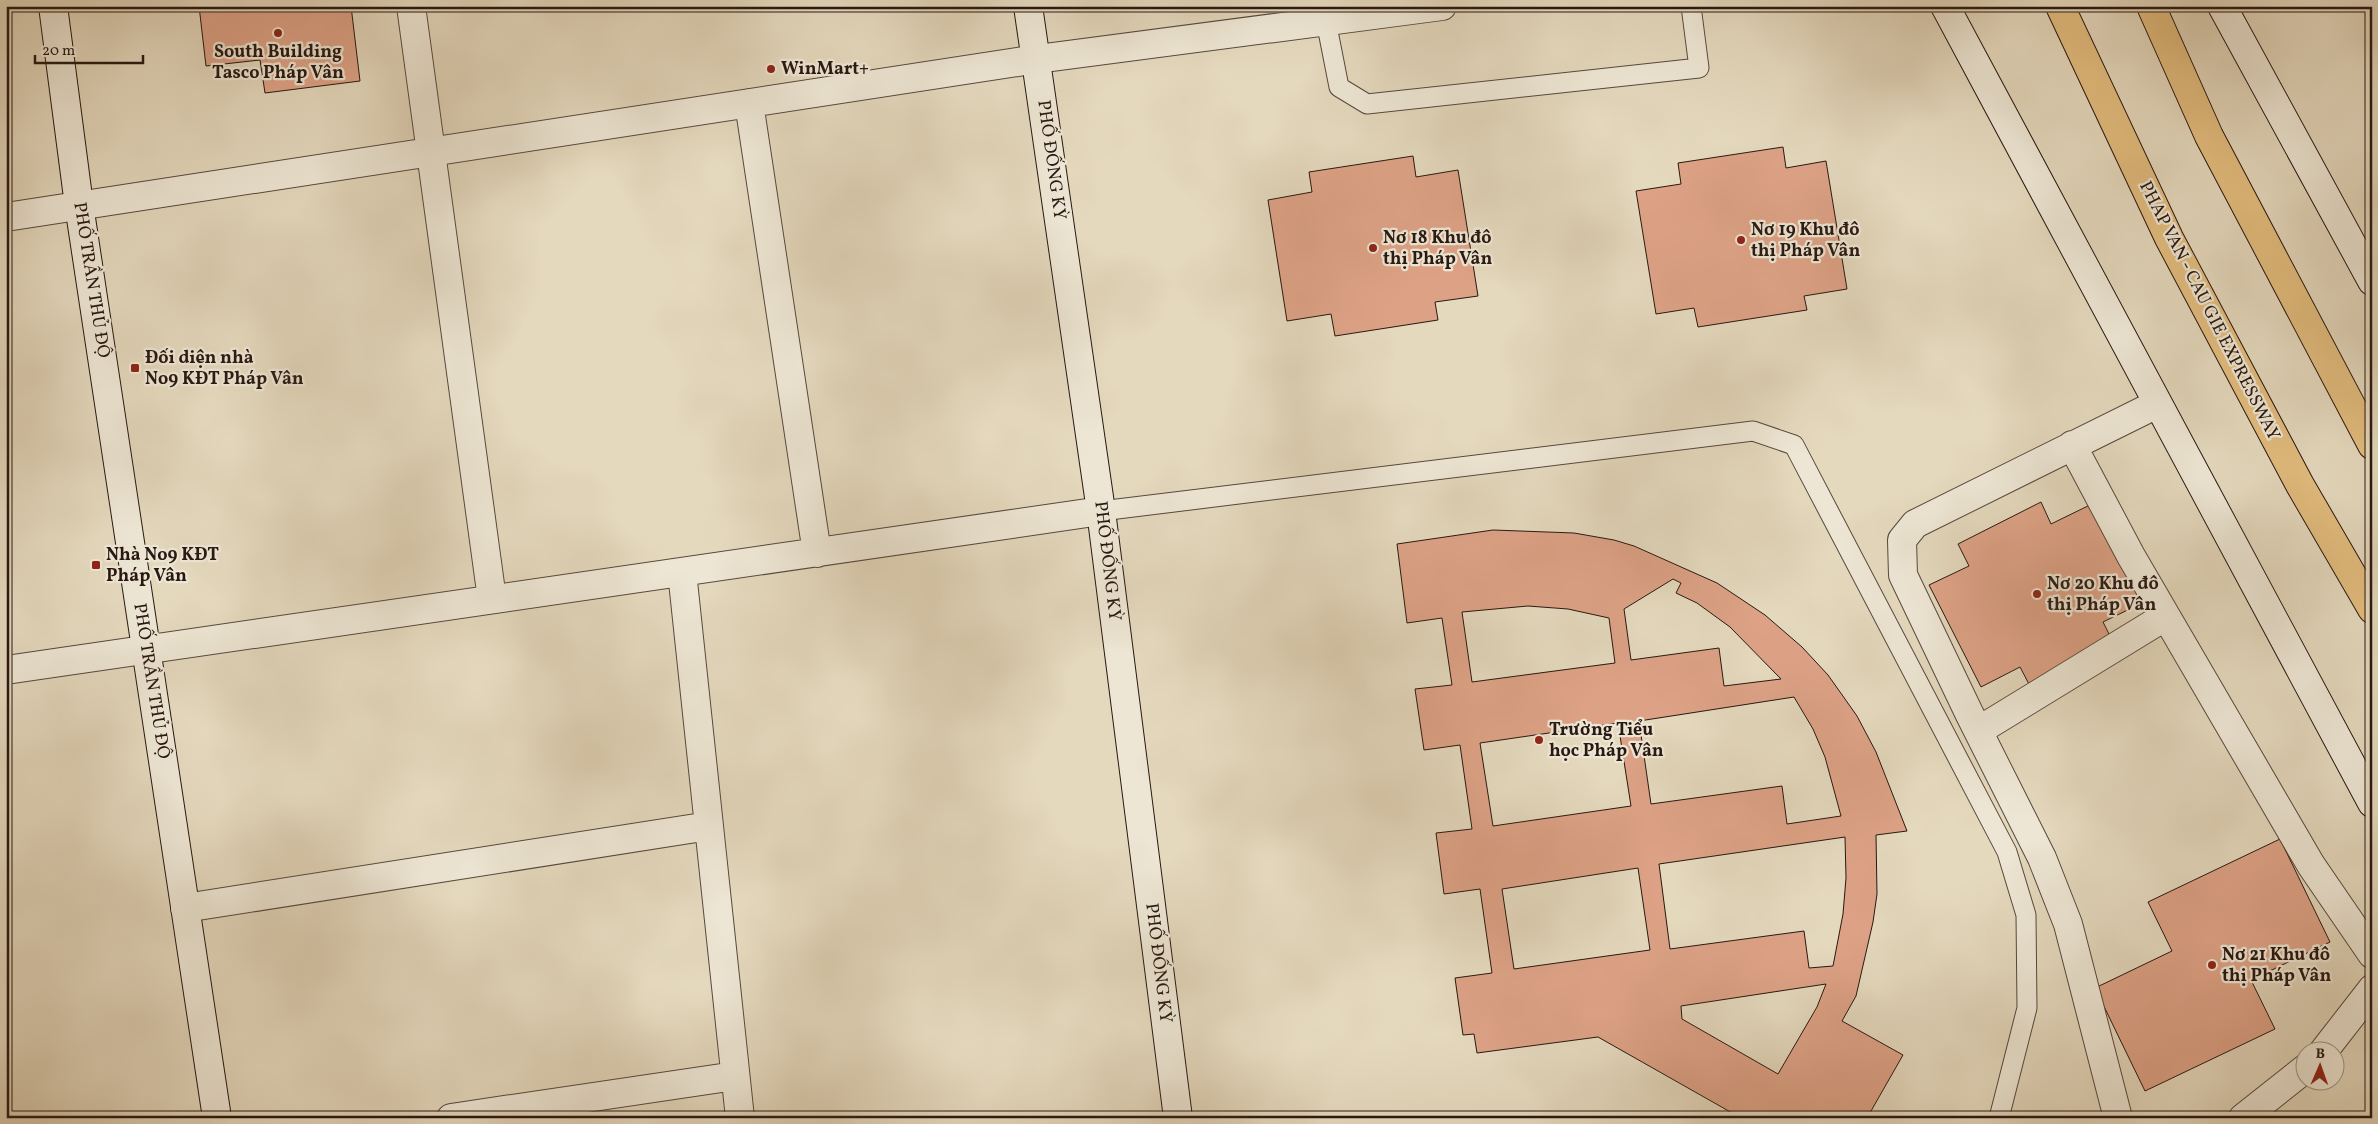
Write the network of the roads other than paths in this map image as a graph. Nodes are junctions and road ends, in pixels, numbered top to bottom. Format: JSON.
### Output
{"nodes":[{"id":1,"x":53,"y":6,"type":"edge"},
{"id":2,"x":411,"y":6,"type":"edge"},
{"id":3,"x":1028,"y":6,"type":"edge"},
{"id":4,"x":1442,"y":6,"type":"edge"},
{"id":5,"x":1692,"y":6,"type":"edge"},
{"id":6,"x":1945,"y":6,"type":"edge"},
{"id":7,"x":2060,"y":6,"type":"edge"},
{"id":8,"x":2151,"y":6,"type":"edge"},
{"id":9,"x":2222,"y":6,"type":"edge"},
{"id":10,"x":1326,"y":21,"type":"junction"},
{"id":11,"x":1037,"y":60,"type":"junction"},
{"id":12,"x":749,"y":103,"type":"junction"},
{"id":13,"x":432,"y":151,"type":"junction"},
{"id":14,"x":79,"y":205,"type":"junction"},
{"id":15,"x":6,"y":216,"type":"edge"},
{"id":16,"x":2372,"y":281,"type":"edge"},
{"id":17,"x":2157,"y":404,"type":"junction"},
{"id":18,"x":2072,"y":445,"type":"junction"},
{"id":19,"x":2372,"y":445,"type":"edge"},
{"id":20,"x":1101,"y":511,"type":"junction"},
{"id":21,"x":817,"y":552,"type":"junction"},
{"id":22,"x":682,"y":572,"type":"junction"},
{"id":23,"x":492,"y":599,"type":"junction"},
{"id":24,"x":2372,"y":609,"type":"edge"},
{"id":25,"x":2166,"y":616,"type":"junction"},
{"id":26,"x":146,"y":649,"type":"junction"},
{"id":27,"x":6,"y":670,"type":"edge"},
{"id":28,"x":1978,"y":731,"type":"junction"},
{"id":29,"x":2372,"y":803,"type":"edge"},
{"id":30,"x":709,"y":826,"type":"junction"},
{"id":31,"x":185,"y":908,"type":"junction"},
{"id":32,"x":2372,"y":954,"type":"edge"},
{"id":33,"x":2372,"y":988,"type":"edge"},
{"id":34,"x":2331,"y":1042,"type":"edge"},
{"id":35,"x":735,"y":1076,"type":"junction"},
{"id":36,"x":2296,"y":1076,"type":"edge"},
{"id":37,"x":218,"y":1118,"type":"edge"},
{"id":38,"x":451,"y":1118,"type":"edge"},
{"id":39,"x":740,"y":1118,"type":"edge"},
{"id":40,"x":1178,"y":1118,"type":"edge"},
{"id":41,"x":1999,"y":1118,"type":"edge"},
{"id":42,"x":2118,"y":1118,"type":"edge"},
{"id":43,"x":2243,"y":1118,"type":"edge"}],
"edges":[{"from":1,"to":14,"type":"street","name":"PHỐ TRẦN THỦ ĐỘ"},
{"from":2,"to":13,"type":"street"},
{"from":3,"to":11,"type":"street","name":"PHỐ ĐỐNG KỲ"},
{"from":4,"to":10,"type":"street"},
{"from":5,"to":10,"type":"lane"},
{"from":6,"to":17,"type":"street"},
{"from":7,"to":24,"type":"highway","name":"PHAP VAN - CAU GIE EXPRESSWAY"},
{"from":8,"to":19,"type":"highway"},
{"from":9,"to":16,"type":"street"},
{"from":10,"to":11,"type":"street"},
{"from":11,"to":12,"type":"street"},
{"from":11,"to":20,"type":"street","name":"PHỐ ĐỐNG KỲ"},
{"from":12,"to":13,"type":"street"},
{"from":12,"to":21,"type":"street"},
{"from":13,"to":14,"type":"street"},
{"from":13,"to":23,"type":"street"},
{"from":14,"to":15,"type":"street"},
{"from":14,"to":26,"type":"street","name":"PHỐ TRẦN THỦ ĐỘ"},
{"from":17,"to":18,"type":"street"},
{"from":17,"to":29,"type":"street"},
{"from":18,"to":25,"type":"street"},
{"from":18,"to":28,"type":"street"},
{"from":20,"to":21,"type":"street"},
{"from":20,"to":40,"type":"street","name":"PHỐ ĐỐNG KỲ"},
{"from":20,"to":41,"type":"lane"},
{"from":21,"to":22,"type":"street"},
{"from":22,"to":23,"type":"street"},
{"from":22,"to":30,"type":"street"},
{"from":23,"to":26,"type":"street"},
{"from":25,"to":28,"type":"street"},
{"from":25,"to":32,"type":"street"},
{"from":26,"to":27,"type":"street"},
{"from":26,"to":31,"type":"street","name":"PHỐ TRẦN THỦ ĐỘ"},
{"from":28,"to":42,"type":"street"},
{"from":30,"to":31,"type":"street"},
{"from":30,"to":35,"type":"street"},
{"from":31,"to":37,"type":"street","name":"PHỐ TRẦN THỦ ĐỘ"},
{"from":33,"to":34,"type":"street"},
{"from":35,"to":38,"type":"street"},
{"from":35,"to":39,"type":"street"},
{"from":36,"to":43,"type":"street"}]}
